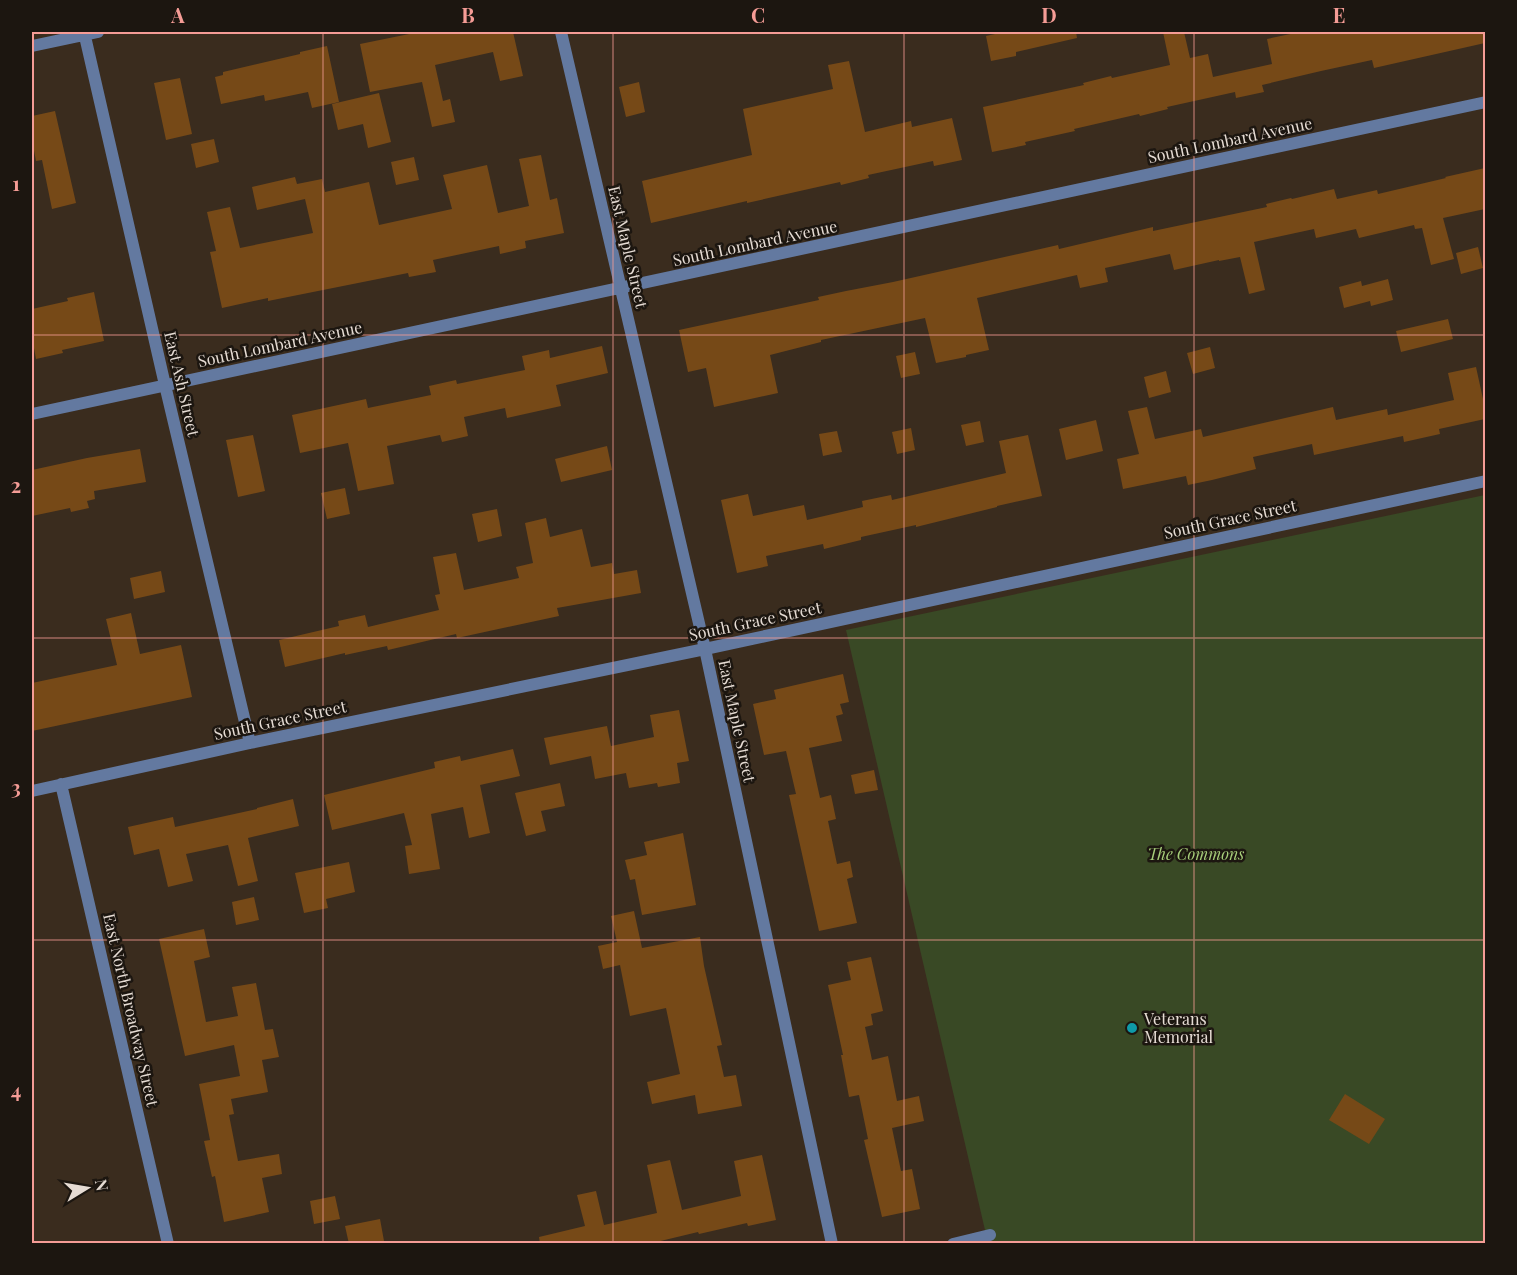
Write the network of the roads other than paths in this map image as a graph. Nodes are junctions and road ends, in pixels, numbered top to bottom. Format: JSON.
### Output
{"nodes":[{"id":1,"x":98,"y":32,"type":"edge"},
{"id":2,"x":561,"y":32,"type":"edge"},
{"id":3,"x":84,"y":33,"type":"edge"},
{"id":4,"x":32,"y":46,"type":"edge"},
{"id":5,"x":1485,"y":102,"type":"edge"},
{"id":6,"x":621,"y":288,"type":"junction"},
{"id":7,"x":165,"y":385,"type":"junction"},
{"id":8,"x":32,"y":414,"type":"edge"},
{"id":9,"x":1485,"y":481,"type":"edge"},
{"id":10,"x":705,"y":649,"type":"junction"},
{"id":11,"x":250,"y":743,"type":"junction"},
{"id":12,"x":61,"y":784,"type":"junction"},
{"id":13,"x":32,"y":791,"type":"edge"},
{"id":14,"x":990,"y":1235,"type":"dead end"},
{"id":15,"x":168,"y":1244,"type":"edge"},
{"id":16,"x":832,"y":1244,"type":"edge"},
{"id":17,"x":953,"y":1244,"type":"edge"}],
"edges":[{"from":1,"to":3,"type":"street"},
{"from":2,"to":6,"type":"street","name":"East Maple Street"},
{"from":3,"to":4,"type":"street"},
{"from":3,"to":7,"type":"street","name":"East Ash Street"},
{"from":5,"to":6,"type":"street","name":"South Lombard Avenue"},
{"from":6,"to":7,"type":"street","name":"South Lombard Avenue"},
{"from":6,"to":10,"type":"street","name":"East Maple Street"},
{"from":7,"to":8,"type":"street","name":"South Lombard Avenue"},
{"from":7,"to":11,"type":"street","name":"East Ash Street"},
{"from":9,"to":10,"type":"street","name":"South Grace Street"},
{"from":10,"to":11,"type":"street","name":"South Grace Street"},
{"from":10,"to":16,"type":"street","name":"East Maple Street"},
{"from":11,"to":12,"type":"street","name":"South Grace Street"},
{"from":12,"to":13,"type":"street","name":"South Grace Street"},
{"from":12,"to":15,"type":"street","name":"East North Broadway Street"},
{"from":14,"to":17,"type":"street"}]}
